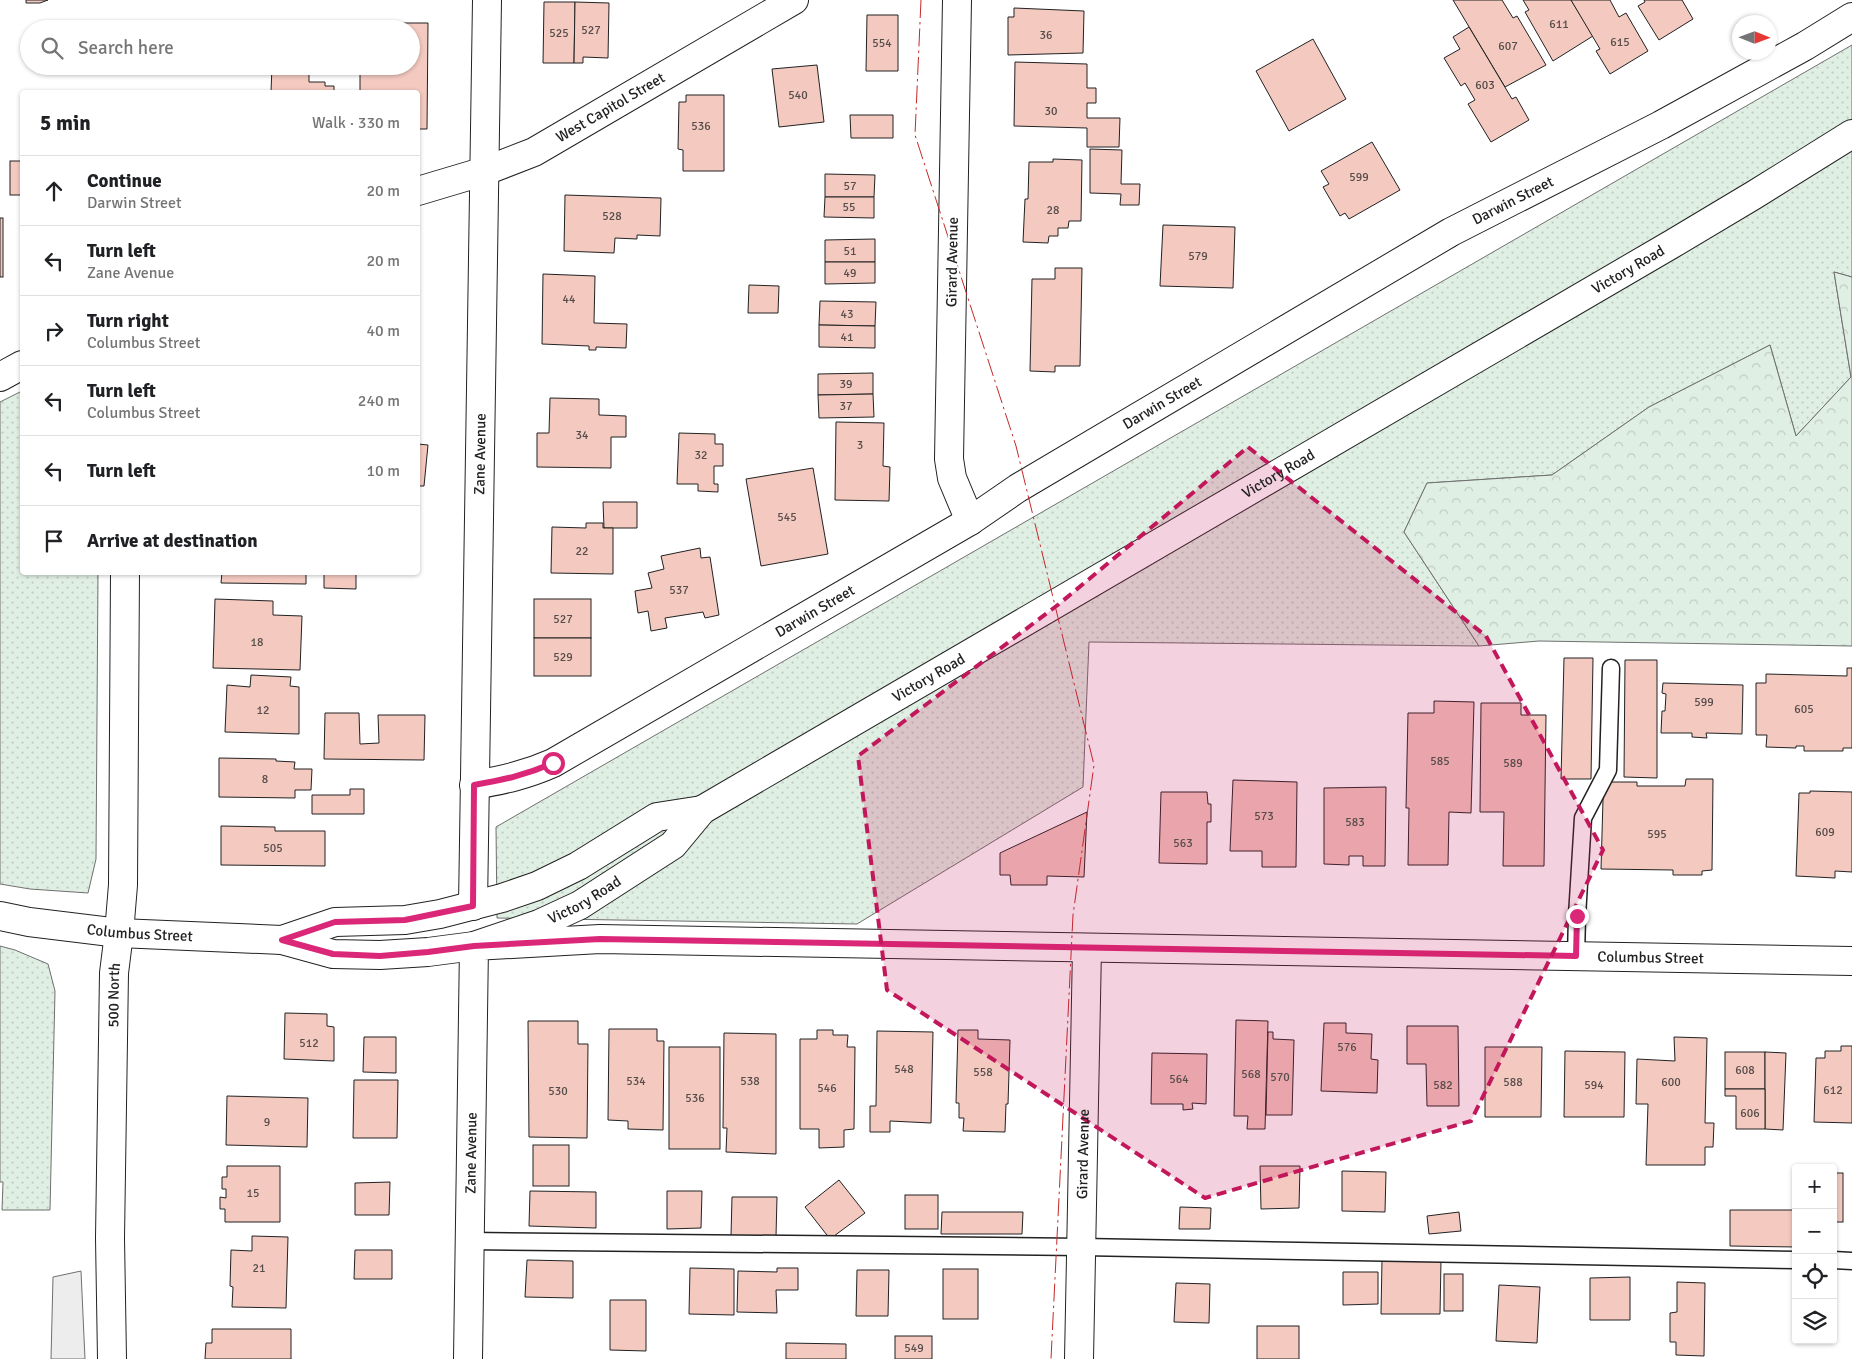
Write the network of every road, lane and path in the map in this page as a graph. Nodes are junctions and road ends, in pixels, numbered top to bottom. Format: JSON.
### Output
{"nodes":[{"id":1,"x":487,"y":0,"type":"edge"},
{"id":2,"x":794,"y":0,"type":"edge"},
{"id":3,"x":957,"y":0,"type":"edge"},
{"id":4,"x":1852,"y":17,"type":"edge"},
{"id":5,"x":1852,"y":134,"type":"edge"},
{"id":6,"x":485,"y":172,"type":"junction"},
{"id":7,"x":420,"y":190,"type":"edge"},
{"id":8,"x":20,"y":367,"type":"edge"},
{"id":9,"x":0,"y":377,"type":"edge"},
{"id":10,"x":970,"y":521,"type":"junction"},
{"id":11,"x":125,"y":575,"type":"edge"},
{"id":12,"x":1611,"y":668,"type":"dead end"},
{"id":13,"x":474,"y":785,"type":"junction"},
{"id":14,"x":702,"y":810,"type":"junction"},
{"id":15,"x":473,"y":906,"type":"junction"},
{"id":16,"x":0,"y":916,"type":"edge"},
{"id":17,"x":119,"y":933,"type":"junction"},
{"id":18,"x":282,"y":940,"type":"junction"},
{"id":19,"x":474,"y":946,"type":"junction"},
{"id":20,"x":1087,"y":948,"type":"junction"},
{"id":21,"x":1576,"y":956,"type":"junction"},
{"id":22,"x":1852,"y":960,"type":"edge"},
{"id":23,"x":469,"y":1241,"type":"junction"},
{"id":24,"x":1082,"y":1247,"type":"junction"},
{"id":25,"x":1792,"y":1260,"type":"edge"},
{"id":26,"x":1837,"y":1260,"type":"edge"},
{"id":27,"x":1852,"y":1261,"type":"edge"},
{"id":28,"x":112,"y":1359,"type":"edge"},
{"id":29,"x":468,"y":1359,"type":"edge"},
{"id":30,"x":1079,"y":1359,"type":"edge"}],
"edges":[{"from":1,"to":6,"type":"street","name":"Zane Avenue"},
{"from":2,"to":6,"type":"street","name":"West Capitol Street"},
{"from":3,"to":10,"type":"street","name":"Girard Avenue"},
{"from":4,"to":10,"type":"street","name":"Darwin Street"},
{"from":5,"to":14,"type":"street","name":"Victory Road"},
{"from":6,"to":7,"type":"street","name":"West Capitol Street"},
{"from":6,"to":13,"type":"street","name":"Zane Avenue"},
{"from":8,"to":9,"type":"street"},
{"from":10,"to":13,"type":"street","name":"Darwin Street"},
{"from":11,"to":17,"type":"street","name":"500 North"},
{"from":12,"to":21,"type":"lane"},
{"from":13,"to":15,"type":"street","name":"Zane Avenue"},
{"from":14,"to":15,"type":"street","name":"Victory Road"},
{"from":14,"to":19,"type":"street","name":"Victory Road"},
{"from":15,"to":18,"type":"street","name":"Columbus Street"},
{"from":16,"to":17,"type":"street","name":"Columbus Street"},
{"from":17,"to":18,"type":"street","name":"Columbus Street"},
{"from":17,"to":28,"type":"street","name":"500 North"},
{"from":18,"to":19,"type":"street","name":"Columbus Street"},
{"from":19,"to":20,"type":"street","name":"Columbus Street"},
{"from":19,"to":23,"type":"street","name":"Zane Avenue"},
{"from":20,"to":21,"type":"street","name":"Columbus Street"},
{"from":20,"to":24,"type":"street","name":"Girard Avenue"},
{"from":21,"to":22,"type":"street","name":"Columbus Street"},
{"from":23,"to":24,"type":"lane"},
{"from":23,"to":29,"type":"street","name":"Zane Avenue"},
{"from":24,"to":25,"type":"lane"},
{"from":24,"to":30,"type":"street","name":"Girard Avenue"},
{"from":26,"to":27,"type":"lane"}]}
